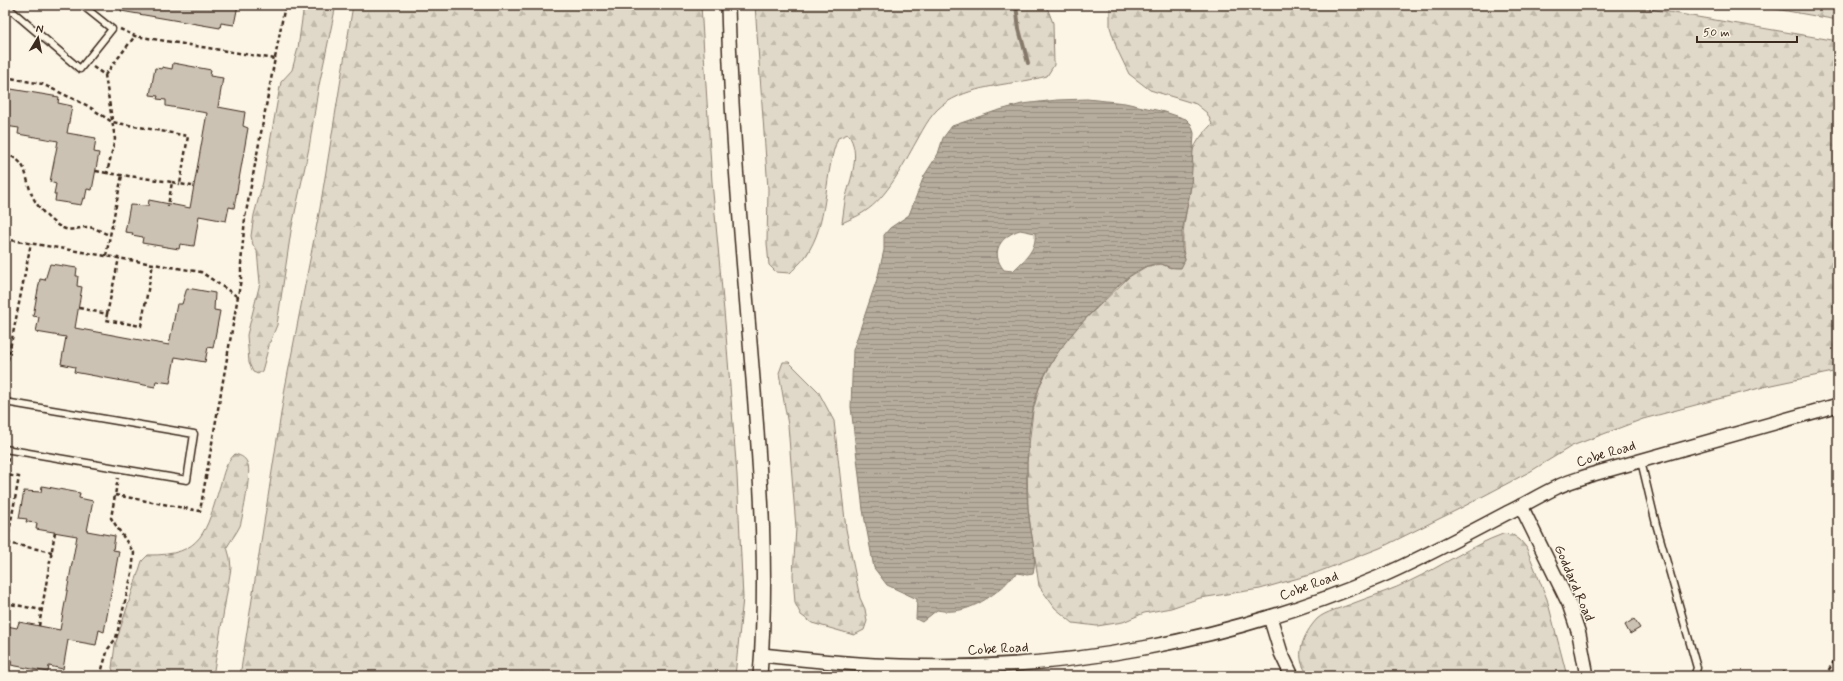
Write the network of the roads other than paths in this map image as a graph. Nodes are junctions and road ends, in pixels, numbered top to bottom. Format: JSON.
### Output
{"nodes":[{"id":1,"x":5,"y":5,"type":"edge"},
{"id":2,"x":82,"y":5,"type":"edge"},
{"id":3,"x":728,"y":5,"type":"edge"},
{"id":4,"x":5,"y":402,"type":"edge"},
{"id":5,"x":1838,"y":405,"type":"edge"},
{"id":6,"x":7,"y":450,"type":"edge"},
{"id":7,"x":1641,"y":460,"type":"junction"},
{"id":8,"x":1521,"y":506,"type":"junction"},
{"id":9,"x":1270,"y":617,"type":"junction"},
{"id":10,"x":762,"y":655,"type":"junction"},
{"id":11,"x":760,"y":676,"type":"edge"},
{"id":12,"x":1292,"y":676,"type":"edge"},
{"id":13,"x":1587,"y":676,"type":"edge"},
{"id":14,"x":1694,"y":676,"type":"edge"}],
"edges":[{"from":1,"to":2,"type":"lane"},
{"from":3,"to":10,"type":"street"},
{"from":4,"to":6,"type":"lane"},
{"from":5,"to":7,"type":"street","name":"Cobe Road"},
{"from":7,"to":8,"type":"street","name":"Cobe Road"},
{"from":7,"to":14,"type":"lane"},
{"from":8,"to":9,"type":"street","name":"Cobe Road"},
{"from":8,"to":13,"type":"street","name":"Goddard Road"},
{"from":9,"to":10,"type":"street","name":"Cobe Road"},
{"from":9,"to":12,"type":"street"},
{"from":10,"to":11,"type":"street"}]}
